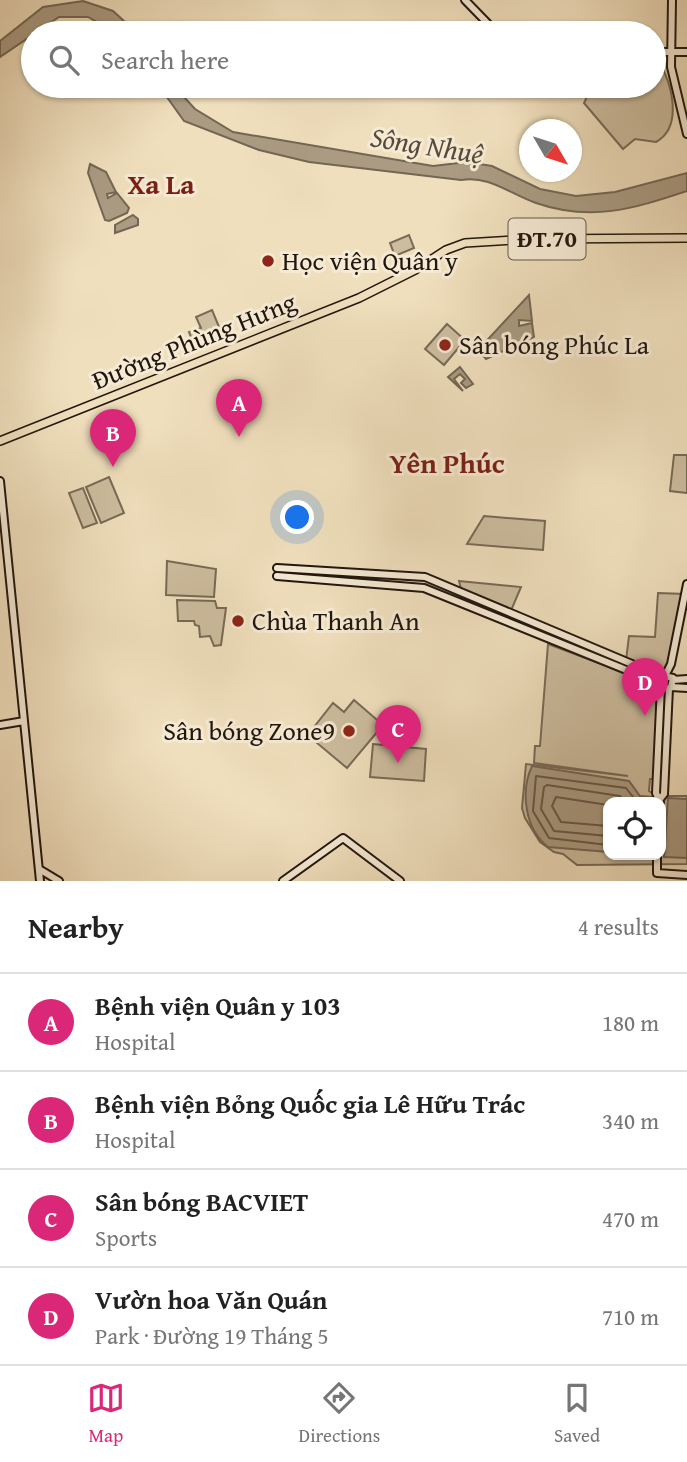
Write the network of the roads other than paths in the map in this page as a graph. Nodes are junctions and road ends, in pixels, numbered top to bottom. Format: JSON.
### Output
{"nodes":[{"id":1,"x":465,"y":0,"type":"edge"},
{"id":2,"x":672,"y":0,"type":"edge"},
{"id":3,"x":485,"y":21,"type":"edge"},
{"id":4,"x":666,"y":52,"type":"edge"},
{"id":5,"x":671,"y":52,"type":"junction"},
{"id":6,"x":687,"y":52,"type":"edge"},
{"id":7,"x":666,"y":62,"type":"edge"},
{"id":8,"x":671,"y":67,"type":"junction"},
{"id":9,"x":687,"y":134,"type":"edge"},
{"id":10,"x":687,"y":238,"type":"edge"},
{"id":11,"x":0,"y":441,"type":"edge"},
{"id":12,"x":0,"y":481,"type":"edge"},
{"id":13,"x":277,"y":568,"type":"dead end"},
{"id":14,"x":277,"y":576,"type":"dead end"},
{"id":15,"x":687,"y":584,"type":"edge"},
{"id":16,"x":687,"y":679,"type":"edge"},
{"id":17,"x":669,"y":681,"type":"junction"},
{"id":18,"x":661,"y":685,"type":"junction"},
{"id":19,"x":687,"y":688,"type":"edge"},
{"id":20,"x":24,"y":721,"type":"junction"},
{"id":21,"x":0,"y":724,"type":"edge"},
{"id":22,"x":658,"y":797,"type":"edge"},
{"id":23,"x":662,"y":797,"type":"edge"},
{"id":24,"x":657,"y":860,"type":"edge"},
{"id":25,"x":39,"y":869,"type":"junction"},
{"id":26,"x":687,"y":874,"type":"edge"},
{"id":27,"x":40,"y":881,"type":"edge"},
{"id":28,"x":59,"y":881,"type":"edge"},
{"id":29,"x":283,"y":881,"type":"edge"},
{"id":30,"x":400,"y":881,"type":"edge"}],
"edges":[{"from":1,"to":3,"type":"street"},
{"from":2,"to":5,"type":"street"},
{"from":4,"to":5,"type":"street"},
{"from":5,"to":6,"type":"street"},
{"from":5,"to":8,"type":"street"},
{"from":7,"to":8,"type":"street"},
{"from":8,"to":9,"type":"street"},
{"from":10,"to":11,"type":"main road","name":"Đường Phùng Hưng","number":"ĐT.70"},
{"from":12,"to":20,"type":"street"},
{"from":13,"to":17,"type":"street"},
{"from":14,"to":18,"type":"street"},
{"from":15,"to":17,"type":"street"},
{"from":16,"to":17,"type":"street"},
{"from":17,"to":18,"type":"street"},
{"from":17,"to":19,"type":"street"},
{"from":17,"to":23,"type":"street"},
{"from":18,"to":22,"type":"street"},
{"from":20,"to":21,"type":"street"},
{"from":20,"to":25,"type":"street"},
{"from":24,"to":26,"type":"street"},
{"from":25,"to":27,"type":"street"},
{"from":25,"to":28,"type":"street"},
{"from":29,"to":30,"type":"street"}]}
